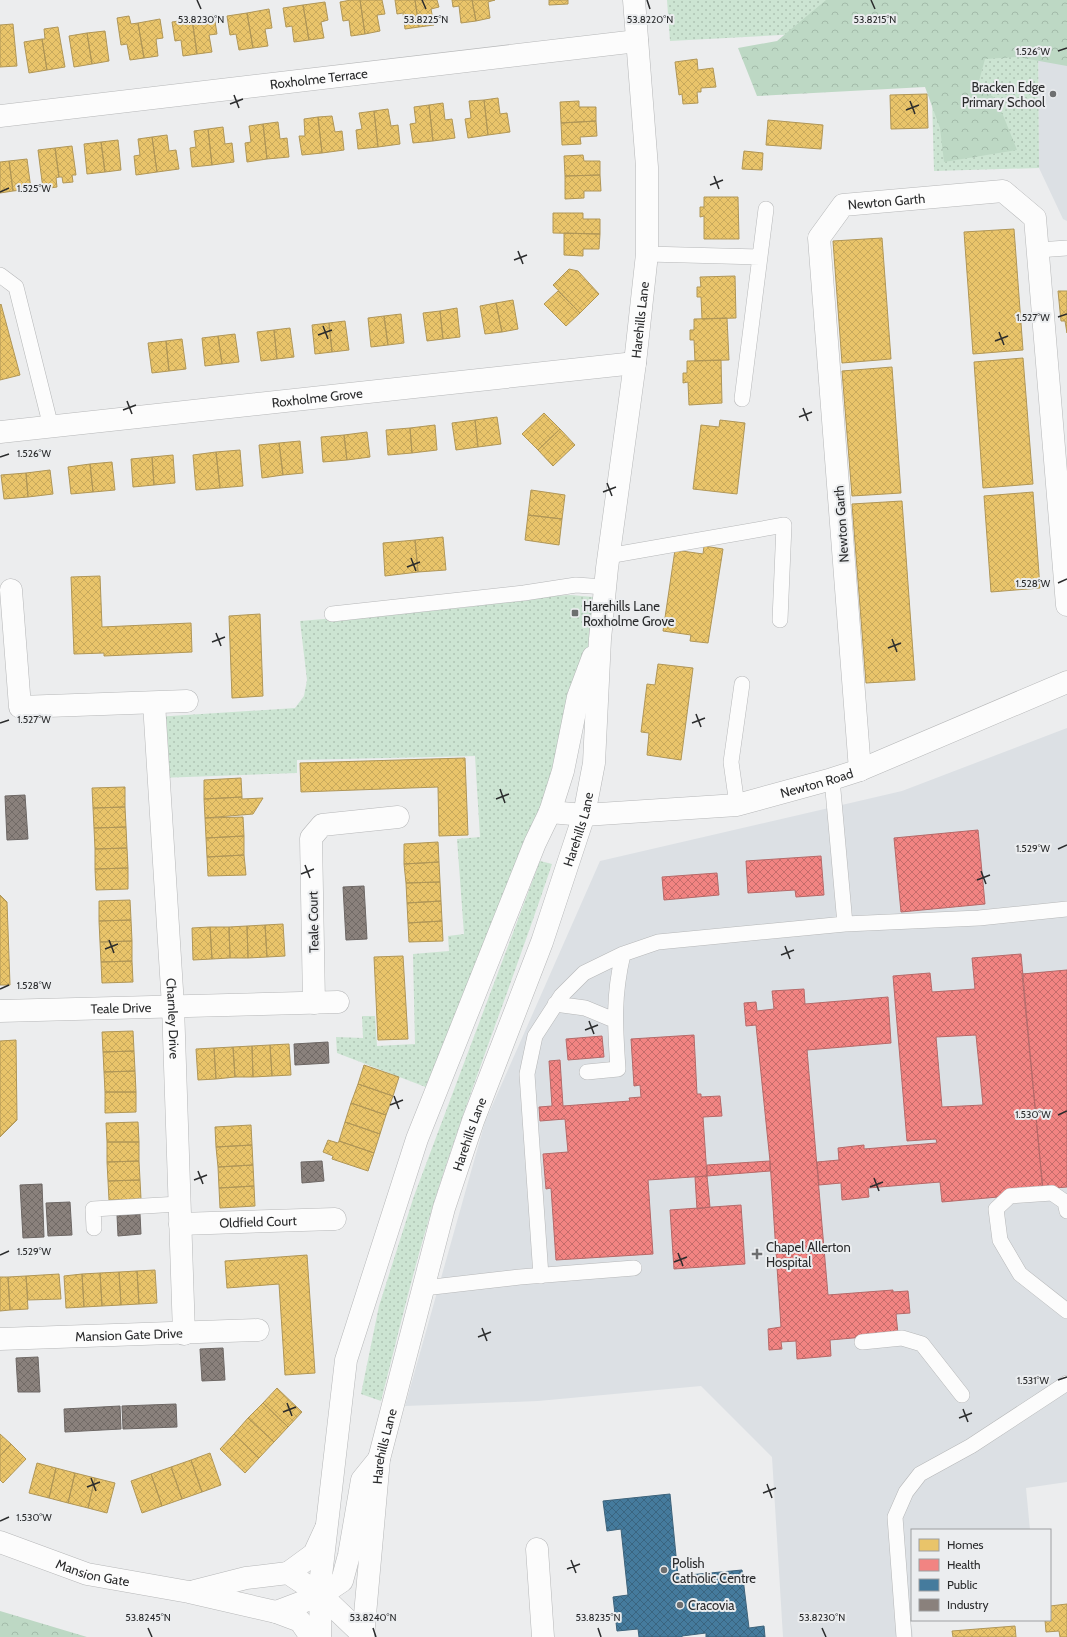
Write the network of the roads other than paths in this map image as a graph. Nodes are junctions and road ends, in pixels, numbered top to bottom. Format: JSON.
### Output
{"nodes":[{"id":1,"x":634,"y":0,"type":"edge"},
{"id":2,"x":637,"y":41,"type":"junction"},
{"id":3,"x":0,"y":116,"type":"edge"},
{"id":4,"x":766,"y":209,"type":"dead end"},
{"id":5,"x":1067,"y":248,"type":"edge"},
{"id":6,"x":1038,"y":250,"type":"junction"},
{"id":7,"x":647,"y":254,"type":"junction"},
{"id":8,"x":760,"y":257,"type":"junction"},
{"id":9,"x":0,"y":275,"type":"edge"},
{"id":10,"x":635,"y":364,"type":"junction"},
{"id":11,"x":742,"y":399,"type":"dead end"},
{"id":12,"x":51,"y":427,"type":"junction"},
{"id":13,"x":0,"y":432,"type":"edge"},
{"id":14,"x":608,"y":556,"type":"junction"},
{"id":15,"x":605,"y":587,"type":"junction"},
{"id":16,"x":11,"y":590,"type":"dead end"},
{"id":17,"x":1067,"y":605,"type":"edge"},
{"id":18,"x":332,"y":614,"type":"dead end"},
{"id":19,"x":6,"y":617,"type":"edge"},
{"id":20,"x":780,"y":620,"type":"dead end"},
{"id":21,"x":600,"y":639,"type":"junction"},
{"id":22,"x":1067,"y":682,"type":"edge"},
{"id":23,"x":742,"y":684,"type":"dead end"},
{"id":24,"x":187,"y":701,"type":"dead end"},
{"id":25,"x":154,"y":703,"type":"junction"},
{"id":26,"x":860,"y":770,"type":"junction"},
{"id":27,"x":832,"y":779,"type":"junction"},
{"id":28,"x":737,"y":805,"type":"junction"},
{"id":29,"x":550,"y":812,"type":"junction"},
{"id":30,"x":584,"y":815,"type":"junction"},
{"id":31,"x":398,"y":817,"type":"dead end"},
{"id":32,"x":1067,"y":909,"type":"edge"},
{"id":33,"x":845,"y":924,"type":"junction"},
{"id":34,"x":623,"y":954,"type":"junction"},
{"id":35,"x":338,"y":1002,"type":"dead end"},
{"id":36,"x":314,"y":1003,"type":"junction"},
{"id":37,"x":556,"y":1004,"type":"junction"},
{"id":38,"x":173,"y":1006,"type":"junction"},
{"id":39,"x":0,"y":1011,"type":"edge"},
{"id":40,"x":614,"y":1020,"type":"junction"},
{"id":41,"x":587,"y":1072,"type":"dead end"},
{"id":42,"x":1067,"y":1211,"type":"edge"},
{"id":43,"x":180,"y":1214,"type":"junction"},
{"id":44,"x":335,"y":1219,"type":"dead end"},
{"id":45,"x":94,"y":1228,"type":"dead end"},
{"id":46,"x":634,"y":1268,"type":"dead end"},
{"id":47,"x":541,"y":1276,"type":"junction"},
{"id":48,"x":424,"y":1288,"type":"junction"},
{"id":49,"x":1067,"y":1311,"type":"edge"},
{"id":50,"x":258,"y":1330,"type":"dead end"},
{"id":51,"x":184,"y":1334,"type":"junction"},
{"id":52,"x":0,"y":1339,"type":"edge"},
{"id":53,"x":862,"y":1342,"type":"dead end"},
{"id":54,"x":1067,"y":1383,"type":"edge"},
{"id":55,"x":962,"y":1395,"type":"dead end"},
{"id":56,"x":379,"y":1459,"type":"junction"},
{"id":57,"x":327,"y":1525,"type":"junction"},
{"id":58,"x":0,"y":1542,"type":"edge"},
{"id":59,"x":537,"y":1548,"type":"dead end"},
{"id":60,"x":288,"y":1573,"type":"junction"},
{"id":61,"x":190,"y":1592,"type":"junction"},
{"id":62,"x":321,"y":1595,"type":"junction"},
{"id":63,"x":276,"y":1612,"type":"junction"},
{"id":64,"x":363,"y":1636,"type":"edge"},
{"id":65,"x":312,"y":1637,"type":"edge"},
{"id":66,"x":320,"y":1637,"type":"edge"},
{"id":67,"x":543,"y":1637,"type":"edge"},
{"id":68,"x":904,"y":1637,"type":"edge"}],
"edges":[{"from":1,"to":2,"type":"street","name":"Harehills Lane"},
{"from":2,"to":3,"type":"street","name":"Roxholme Terrace"},
{"from":2,"to":7,"type":"street","name":"Harehills Lane"},
{"from":4,"to":8,"type":"lane"},
{"from":5,"to":6,"type":"lane"},
{"from":6,"to":17,"type":"street","name":"Newton Garth"},
{"from":6,"to":26,"type":"street","name":"Newton Garth"},
{"from":7,"to":8,"type":"lane"},
{"from":7,"to":10,"type":"street","name":"Harehills Lane"},
{"from":8,"to":11,"type":"lane"},
{"from":9,"to":12,"type":"lane"},
{"from":10,"to":12,"type":"street","name":"Roxholme Grove"},
{"from":10,"to":14,"type":"street","name":"Harehills Lane"},
{"from":12,"to":13,"type":"street","name":"Roxholme Grove"},
{"from":14,"to":15,"type":"street","name":"Harehills Lane"},
{"from":14,"to":20,"type":"lane"},
{"from":15,"to":18,"type":"lane"},
{"from":15,"to":21,"type":"street","name":"Harehills Lane"},
{"from":16,"to":19,"type":"street"},
{"from":19,"to":25,"type":"street"},
{"from":21,"to":29,"type":"street","name":"Harehills Lane"},
{"from":21,"to":30,"type":"street","name":"Harehills Lane"},
{"from":22,"to":26,"type":"street","name":"Newton Road"},
{"from":23,"to":28,"type":"lane"},
{"from":24,"to":25,"type":"street"},
{"from":25,"to":38,"type":"street","name":"Charnley Drive"},
{"from":26,"to":27,"type":"street","name":"Newton Road"},
{"from":27,"to":28,"type":"street","name":"Newton Road"},
{"from":27,"to":33,"type":"lane"},
{"from":28,"to":30,"type":"street","name":"Newton Road"},
{"from":29,"to":30,"type":"street","name":"Newton Road"},
{"from":29,"to":57,"type":"street","name":"Harehills Lane"},
{"from":30,"to":48,"type":"street","name":"Harehills Lane"},
{"from":31,"to":36,"type":"street","name":"Teale Court"},
{"from":32,"to":33,"type":"lane"},
{"from":33,"to":34,"type":"lane"},
{"from":34,"to":37,"type":"lane"},
{"from":34,"to":40,"type":"lane"},
{"from":35,"to":36,"type":"street","name":"Teale Drive"},
{"from":36,"to":38,"type":"street","name":"Teale Drive"},
{"from":37,"to":40,"type":"lane"},
{"from":37,"to":47,"type":"lane"},
{"from":38,"to":39,"type":"street","name":"Teale Drive"},
{"from":38,"to":43,"type":"street","name":"Charnley Drive"},
{"from":40,"to":41,"type":"lane"},
{"from":42,"to":49,"type":"lane"},
{"from":43,"to":44,"type":"street","name":"Oldfield Court"},
{"from":43,"to":45,"type":"lane"},
{"from":43,"to":51,"type":"street","name":"Charnley Drive"},
{"from":46,"to":47,"type":"lane"},
{"from":47,"to":48,"type":"lane"},
{"from":48,"to":56,"type":"street","name":"Harehills Lane"},
{"from":50,"to":51,"type":"street","name":"Mansion Gate Drive"},
{"from":51,"to":52,"type":"street","name":"Mansion Gate Drive"},
{"from":53,"to":55,"type":"lane"},
{"from":54,"to":68,"type":"lane"},
{"from":56,"to":62,"type":"street"},
{"from":56,"to":64,"type":"street","name":"Harehills Lane"},
{"from":57,"to":60,"type":"street","name":"Harehills Lane"},
{"from":57,"to":62,"type":"street","name":"Harehills Lane"},
{"from":58,"to":61,"type":"street","name":"Mansion Gate"},
{"from":59,"to":67,"type":"street"},
{"from":60,"to":61,"type":"street","name":"Mansion Gate"},
{"from":60,"to":62,"type":"street"},
{"from":61,"to":63,"type":"street","name":"Mansion Gate"},
{"from":62,"to":63,"type":"street"},
{"from":62,"to":64,"type":"street"},
{"from":62,"to":66,"type":"street","name":"Harehills Lane"},
{"from":63,"to":65,"type":"street","name":"Mansion Gate"}]}
